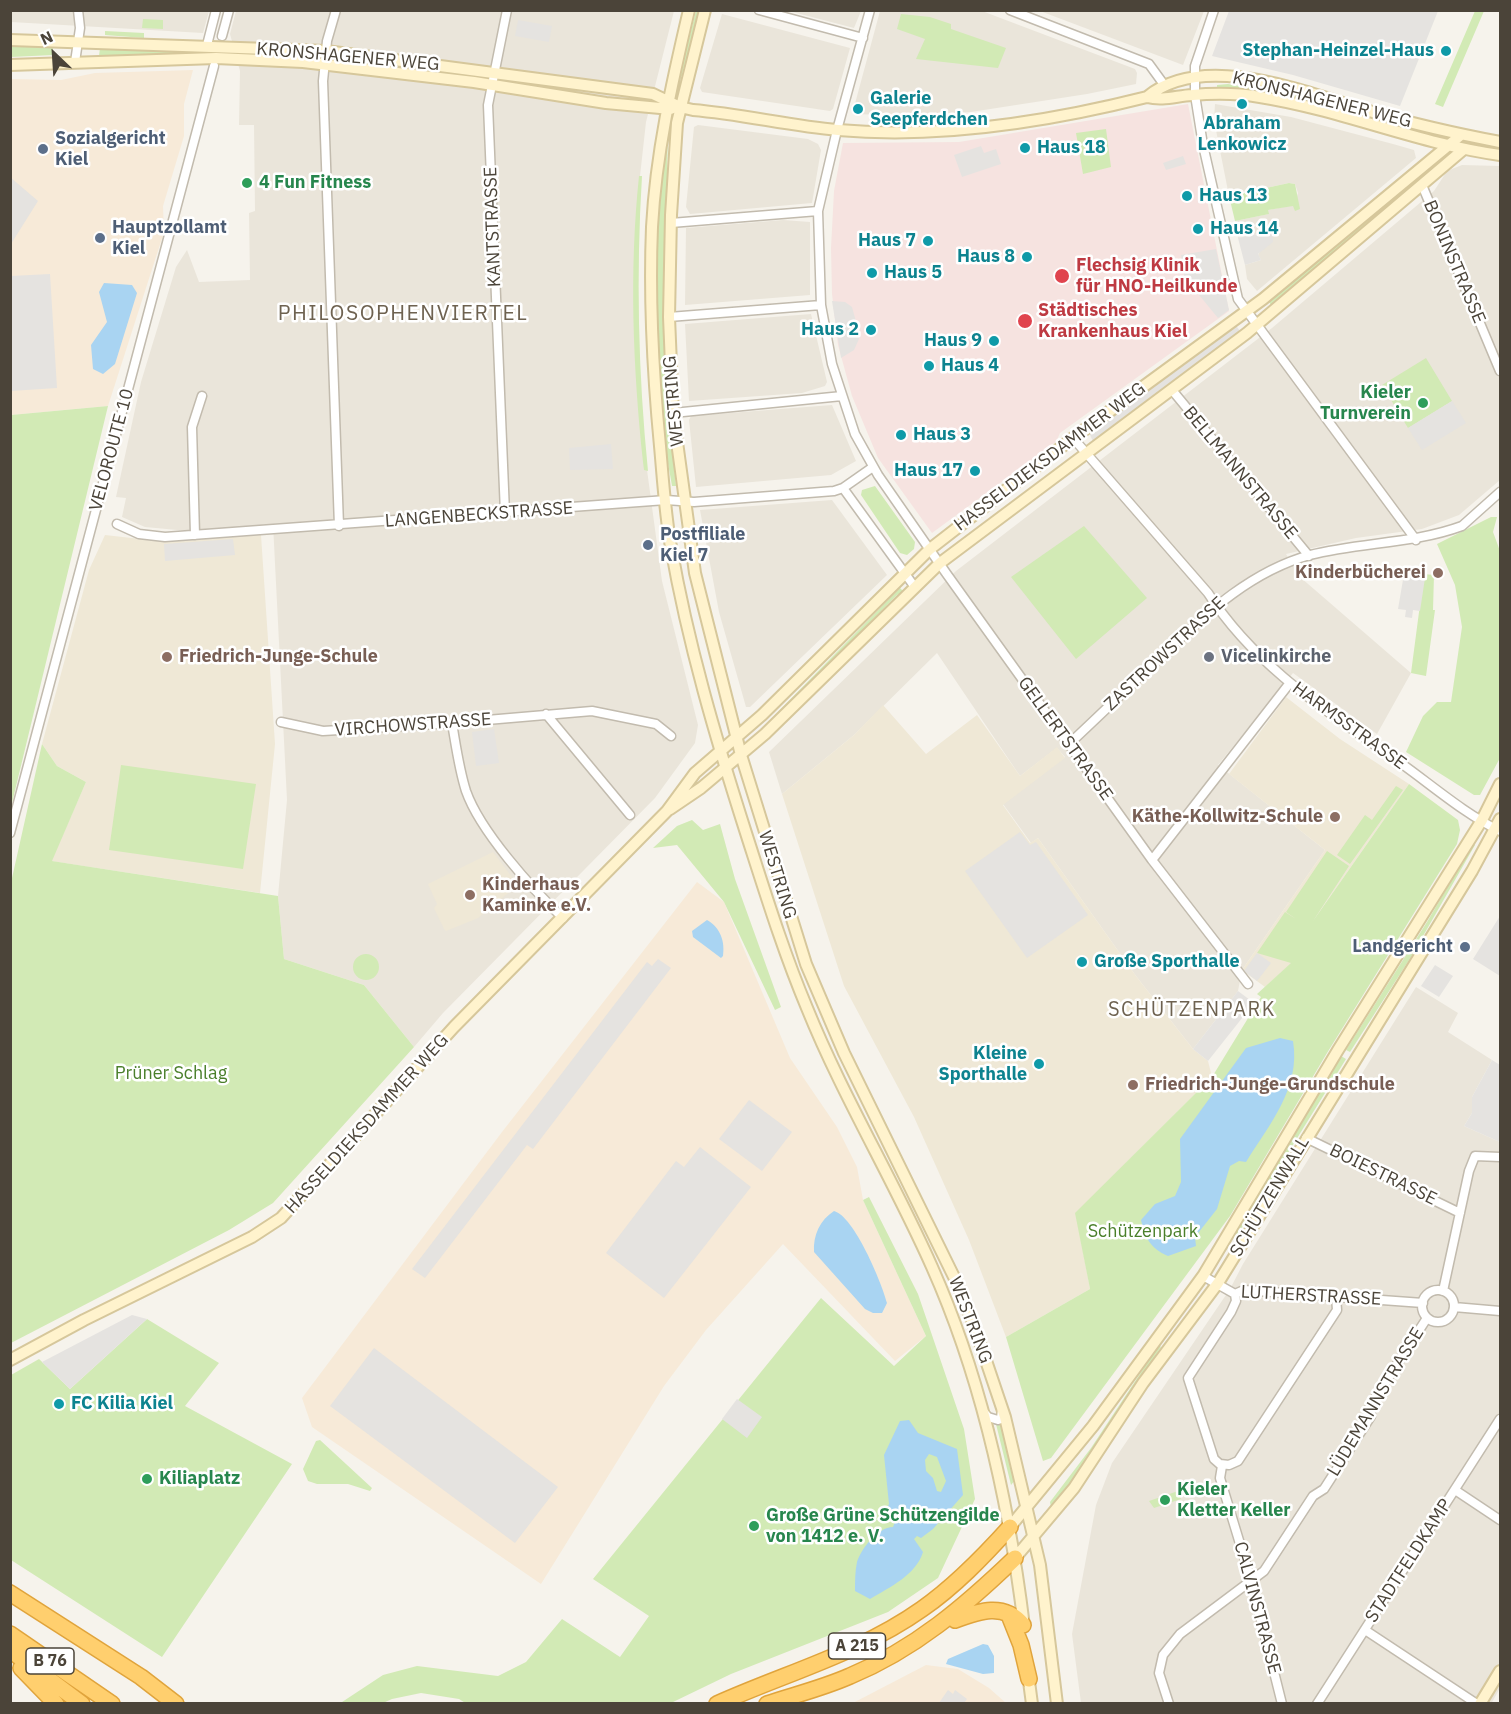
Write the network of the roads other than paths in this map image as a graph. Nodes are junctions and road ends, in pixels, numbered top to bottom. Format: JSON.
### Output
{"nodes":[{"id":1,"x":78,"y":10,"type":"edge"},
{"id":2,"x":216,"y":10,"type":"edge"},
{"id":3,"x":229,"y":10,"type":"edge"},
{"id":4,"x":336,"y":10,"type":"edge"},
{"id":5,"x":507,"y":10,"type":"edge"},
{"id":6,"x":689,"y":10,"type":"edge"},
{"id":7,"x":705,"y":10,"type":"edge"},
{"id":8,"x":759,"y":10,"type":"edge"},
{"id":9,"x":870,"y":10,"type":"edge"},
{"id":10,"x":1010,"y":10,"type":"edge"},
{"id":11,"x":1214,"y":10,"type":"edge"},
{"id":12,"x":222,"y":36,"type":"dead end"},
{"id":13,"x":863,"y":38,"type":"junction"},
{"id":14,"x":10,"y":40,"type":"edge"},
{"id":15,"x":78,"y":43,"type":"junction"},
{"id":16,"x":207,"y":45,"type":"junction"},
{"id":17,"x":326,"y":51,"type":"junction"},
{"id":18,"x":75,"y":62,"type":"junction"},
{"id":19,"x":324,"y":64,"type":"junction"},
{"id":20,"x":10,"y":65,"type":"edge"},
{"id":21,"x":214,"y":66,"type":"dead end"},
{"id":22,"x":494,"y":72,"type":"junction"},
{"id":23,"x":1194,"y":78,"type":"junction"},
{"id":24,"x":492,"y":84,"type":"junction"},
{"id":25,"x":1165,"y":86,"type":"junction"},
{"id":26,"x":1195,"y":95,"type":"junction"},
{"id":27,"x":1147,"y":96,"type":"junction"},
{"id":28,"x":667,"y":105,"type":"junction"},
{"id":29,"x":680,"y":107,"type":"junction"},
{"id":30,"x":837,"y":130,"type":"junction"},
{"id":31,"x":1461,"y":135,"type":"junction"},
{"id":32,"x":1500,"y":142,"type":"edge"},
{"id":33,"x":1445,"y":146,"type":"junction"},
{"id":34,"x":1464,"y":149,"type":"junction"},
{"id":35,"x":1500,"y":155,"type":"edge"},
{"id":36,"x":1422,"y":185,"type":"junction"},
{"id":37,"x":819,"y":211,"type":"junction"},
{"id":38,"x":670,"y":223,"type":"junction"},
{"id":39,"x":821,"y":305,"type":"junction"},
{"id":40,"x":1246,"y":311,"type":"junction"},
{"id":41,"x":669,"y":317,"type":"junction"},
{"id":42,"x":1257,"y":325,"type":"junction"},
{"id":43,"x":1500,"y":371,"type":"edge"},
{"id":44,"x":1172,"y":390,"type":"junction"},
{"id":45,"x":202,"y":396,"type":"dead end"},
{"id":46,"x":842,"y":396,"type":"junction"},
{"id":47,"x":673,"y":413,"type":"junction"},
{"id":48,"x":1073,"y":438,"type":"junction"},
{"id":49,"x":1085,"y":454,"type":"junction"},
{"id":50,"x":873,"y":467,"type":"junction"},
{"id":51,"x":843,"y":488,"type":"junction"},
{"id":52,"x":1500,"y":492,"type":"edge"},
{"id":53,"x":666,"y":500,"type":"junction"},
{"id":54,"x":683,"y":502,"type":"junction"},
{"id":55,"x":505,"y":513,"type":"junction"},
{"id":56,"x":117,"y":524,"type":"dead end"},
{"id":57,"x":339,"y":526,"type":"junction"},
{"id":58,"x":195,"y":535,"type":"junction"},
{"id":59,"x":1416,"y":540,"type":"junction"},
{"id":60,"x":930,"y":549,"type":"junction"},
{"id":61,"x":1309,"y":556,"type":"junction"},
{"id":62,"x":940,"y":563,"type":"junction"},
{"id":63,"x":904,"y":574,"type":"junction"},
{"id":64,"x":914,"y":586,"type":"junction"},
{"id":65,"x":1216,"y":606,"type":"junction"},
{"id":66,"x":1289,"y":684,"type":"junction"},
{"id":67,"x":546,"y":714,"type":"junction"},
{"id":68,"x":281,"y":722,"type":"dead end"},
{"id":69,"x":452,"y":723,"type":"junction"},
{"id":70,"x":671,"y":736,"type":"dead end"},
{"id":71,"x":737,"y":737,"type":"junction"},
{"id":72,"x":1069,"y":744,"type":"junction"},
{"id":73,"x":721,"y":751,"type":"junction"},
{"id":74,"x":741,"y":755,"type":"junction"},
{"id":75,"x":726,"y":768,"type":"junction"},
{"id":76,"x":1500,"y":784,"type":"edge"},
{"id":77,"x":667,"y":811,"type":"junction"},
{"id":78,"x":630,"y":816,"type":"dead end"},
{"id":79,"x":1482,"y":820,"type":"junction"},
{"id":80,"x":1499,"y":826,"type":"edge"},
{"id":81,"x":10,"y":833,"type":"edge"},
{"id":82,"x":1152,"y":860,"type":"junction"},
{"id":83,"x":563,"y":918,"type":"junction"},
{"id":84,"x":1248,"y":984,"type":"dead end"},
{"id":85,"x":1306,"y":1138,"type":"junction"},
{"id":86,"x":1500,"y":1157,"type":"edge"},
{"id":87,"x":1461,"y":1213,"type":"junction"},
{"id":88,"x":1203,"y":1276,"type":"junction"},
{"id":89,"x":1218,"y":1283,"type":"junction"},
{"id":90,"x":1443,"y":1291,"type":"junction"},
{"id":91,"x":1235,"y":1294,"type":"junction"},
{"id":92,"x":1336,"y":1297,"type":"junction"},
{"id":93,"x":1423,"y":1303,"type":"junction"},
{"id":94,"x":1454,"y":1307,"type":"junction"},
{"id":95,"x":1500,"y":1311,"type":"edge"},
{"id":96,"x":1427,"y":1318,"type":"junction"},
{"id":97,"x":10,"y":1360,"type":"edge"},
{"id":98,"x":981,"y":1408,"type":"junction"},
{"id":99,"x":1002,"y":1408,"type":"junction"},
{"id":100,"x":1500,"y":1419,"type":"edge"},
{"id":101,"x":1221,"y":1464,"type":"junction"},
{"id":102,"x":1455,"y":1490,"type":"junction"},
{"id":103,"x":1028,"y":1507,"type":"junction"},
{"id":104,"x":1500,"y":1520,"type":"edge"},
{"id":105,"x":1010,"y":1527,"type":"junction"},
{"id":106,"x":1034,"y":1537,"type":"junction"},
{"id":107,"x":1015,"y":1558,"type":"junction"},
{"id":108,"x":1251,"y":1580,"type":"junction"},
{"id":109,"x":10,"y":1593,"type":"edge"},
{"id":110,"x":1007,"y":1613,"type":"junction"},
{"id":111,"x":941,"y":1625,"type":"junction"},
{"id":112,"x":1023,"y":1625,"type":"junction"},
{"id":113,"x":1365,"y":1630,"type":"junction"},
{"id":114,"x":10,"y":1634,"type":"edge"},
{"id":115,"x":10,"y":1650,"type":"edge"},
{"id":116,"x":10,"y":1658,"type":"edge"},
{"id":117,"x":1500,"y":1671,"type":"edge"},
{"id":118,"x":1029,"y":1679,"type":"junction"},
{"id":119,"x":56,"y":1704,"type":"edge"},
{"id":120,"x":82,"y":1704,"type":"edge"},
{"id":121,"x":112,"y":1704,"type":"edge"},
{"id":122,"x":177,"y":1704,"type":"edge"},
{"id":123,"x":717,"y":1704,"type":"edge"},
{"id":124,"x":766,"y":1704,"type":"edge"},
{"id":125,"x":1032,"y":1704,"type":"edge"},
{"id":126,"x":1057,"y":1704,"type":"edge"},
{"id":127,"x":1169,"y":1704,"type":"edge"},
{"id":128,"x":1282,"y":1704,"type":"edge"},
{"id":129,"x":1317,"y":1704,"type":"edge"},
{"id":130,"x":1478,"y":1704,"type":"edge"}],
"edges":[{"from":1,"to":15,"type":"street"},
{"from":2,"to":16,"type":"street"},
{"from":3,"to":12,"type":"street"},
{"from":4,"to":17,"type":"street"},
{"from":5,"to":22,"type":"street","name":"KANTSTRASSE"},
{"from":6,"to":28,"type":"main road","name":"WESTRING"},
{"from":7,"to":29,"type":"main road","name":"WESTRING"},
{"from":8,"to":13,"type":"street"},
{"from":9,"to":13,"type":"street","name":"GELLERTSTRASSE"},
{"from":10,"to":25,"type":"street"},
{"from":11,"to":23,"type":"street"},
{"from":13,"to":30,"type":"street","name":"GELLERTSTRASSE"},
{"from":14,"to":15,"type":"main road","name":"KRONSHAGENER WEG"},
{"from":15,"to":16,"type":"main road","name":"KRONSHAGENER WEG"},
{"from":15,"to":18,"type":"street"},
{"from":16,"to":17,"type":"main road","name":"KRONSHAGENER WEG"},
{"from":17,"to":19,"type":"street"},
{"from":17,"to":22,"type":"main road","name":"KRONSHAGENER WEG"},
{"from":18,"to":19,"type":"main road","name":"KRONSHAGENER WEG"},
{"from":18,"to":20,"type":"main road","name":"KRONSHAGENER WEG"},
{"from":19,"to":24,"type":"main road","name":"KRONSHAGENER WEG"},
{"from":19,"to":57,"type":"street"},
{"from":21,"to":81,"type":"street","name":"VELOROUTE 10"},
{"from":22,"to":24,"type":"street","name":"KANTSTRASSE"},
{"from":22,"to":28,"type":"main road","name":"KRONSHAGENER WEG"},
{"from":23,"to":25,"type":"main road","name":"KRONSHAGENER WEG"},
{"from":23,"to":26,"type":"street"},
{"from":23,"to":31,"type":"main road","name":"KRONSHAGENER WEG"},
{"from":24,"to":28,"type":"main road","name":"KRONSHAGENER WEG"},
{"from":24,"to":55,"type":"street","name":"KANTSTRASSE"},
{"from":25,"to":27,"type":"main road","name":"KRONSHAGENER WEG"},
{"from":26,"to":27,"type":"main road","name":"KRONSHAGENER WEG"},
{"from":26,"to":33,"type":"main road","name":"KRONSHAGENER WEG"},
{"from":26,"to":40,"type":"street"},
{"from":27,"to":30,"type":"main road","name":"KRONSHAGENER WEG"},
{"from":28,"to":29,"type":"main road","name":"KRONSHAGENER WEG"},
{"from":28,"to":53,"type":"main road","name":"WESTRING"},
{"from":29,"to":30,"type":"main road","name":"KRONSHAGENER WEG"},
{"from":29,"to":38,"type":"main road","name":"WESTRING"},
{"from":30,"to":37,"type":"street","name":"GELLERTSTRASSE"},
{"from":31,"to":32,"type":"main road","name":"KRONSHAGENER WEG"},
{"from":31,"to":33,"type":"main road","name":"HASSELDIEKSDAMMER WEG"},
{"from":33,"to":34,"type":"main road","name":"KRONSHAGENER WEG"},
{"from":33,"to":40,"type":"main road","name":"HASSELDIEKSDAMMER WEG"},
{"from":34,"to":35,"type":"main road","name":"KRONSHAGENER WEG"},
{"from":34,"to":36,"type":"main road","name":"HASSELDIEKSDAMMER WEG"},
{"from":36,"to":42,"type":"main road","name":"HASSELDIEKSDAMMER WEG"},
{"from":36,"to":43,"type":"street","name":"BONINSTRASSE"},
{"from":37,"to":38,"type":"street"},
{"from":37,"to":39,"type":"street","name":"GELLERTSTRASSE"},
{"from":38,"to":41,"type":"main road","name":"WESTRING"},
{"from":39,"to":41,"type":"street"},
{"from":39,"to":46,"type":"street","name":"GELLERTSTRASSE"},
{"from":40,"to":42,"type":"street"},
{"from":40,"to":48,"type":"main road","name":"HASSELDIEKSDAMMER WEG"},
{"from":41,"to":47,"type":"main road","name":"WESTRING"},
{"from":42,"to":44,"type":"main road","name":"HASSELDIEKSDAMMER WEG"},
{"from":42,"to":59,"type":"street"},
{"from":44,"to":49,"type":"main road","name":"HASSELDIEKSDAMMER WEG"},
{"from":44,"to":61,"type":"street","name":"BELLMANNSTRASSE"},
{"from":45,"to":58,"type":"street"},
{"from":46,"to":47,"type":"street"},
{"from":46,"to":50,"type":"street","name":"GELLERTSTRASSE"},
{"from":47,"to":54,"type":"main road","name":"WESTRING"},
{"from":48,"to":49,"type":"street","name":"HARMSSTRASSE"},
{"from":48,"to":60,"type":"main road","name":"HASSELDIEKSDAMMER WEG"},
{"from":49,"to":62,"type":"main road","name":"HASSELDIEKSDAMMER WEG"},
{"from":49,"to":65,"type":"street","name":"HARMSSTRASSE"},
{"from":50,"to":51,"type":"street"},
{"from":50,"to":60,"type":"street","name":"GELLERTSTRASSE"},
{"from":51,"to":54,"type":"street","name":"LANGENBECKSTRASSE"},
{"from":51,"to":63,"type":"street"},
{"from":52,"to":59,"type":"street","name":"ZASTROWSTRASSE"},
{"from":53,"to":54,"type":"street","name":"LANGENBECKSTRASSE"},
{"from":53,"to":55,"type":"street","name":"LANGENBECKSTRASSE"},
{"from":53,"to":73,"type":"main road","name":"WESTRING"},
{"from":54,"to":71,"type":"main road","name":"WESTRING"},
{"from":55,"to":57,"type":"street","name":"LANGENBECKSTRASSE"},
{"from":56,"to":58,"type":"street","name":"LANGENBECKSTRASSE"},
{"from":57,"to":58,"type":"street","name":"LANGENBECKSTRASSE"},
{"from":59,"to":61,"type":"street","name":"ZASTROWSTRASSE"},
{"from":60,"to":62,"type":"street","name":"GELLERTSTRASSE"},
{"from":60,"to":63,"type":"main road","name":"HASSELDIEKSDAMMER WEG"},
{"from":61,"to":65,"type":"street","name":"ZASTROWSTRASSE"},
{"from":62,"to":64,"type":"main road","name":"HASSELDIEKSDAMMER WEG"},
{"from":62,"to":72,"type":"street","name":"GELLERTSTRASSE"},
{"from":63,"to":64,"type":"street"},
{"from":63,"to":71,"type":"main road","name":"HASSELDIEKSDAMMER WEG"},
{"from":64,"to":74,"type":"main road","name":"HASSELDIEKSDAMMER WEG"},
{"from":65,"to":66,"type":"street","name":"HARMSSTRASSE"},
{"from":65,"to":72,"type":"street","name":"ZASTROWSTRASSE"},
{"from":66,"to":79,"type":"street","name":"HARMSSTRASSE"},
{"from":66,"to":82,"type":"street"},
{"from":67,"to":69,"type":"street","name":"VIRCHOWSTRASSE"},
{"from":67,"to":70,"type":"street","name":"VIRCHOWSTRASSE"},
{"from":67,"to":78,"type":"street"},
{"from":68,"to":69,"type":"street","name":"VIRCHOWSTRASSE"},
{"from":69,"to":83,"type":"street"},
{"from":71,"to":73,"type":"main road","name":"HASSELDIEKSDAMMER WEG"},
{"from":71,"to":74,"type":"main road","name":"WESTRING"},
{"from":72,"to":82,"type":"street","name":"GELLERTSTRASSE"},
{"from":73,"to":75,"type":"main road","name":"WESTRING"},
{"from":73,"to":77,"type":"main road","name":"HASSELDIEKSDAMMER WEG"},
{"from":74,"to":75,"type":"main road","name":"HASSELDIEKSDAMMER WEG"},
{"from":74,"to":99,"type":"main road","name":"WESTRING"},
{"from":75,"to":77,"type":"main road","name":"HASSELDIEKSDAMMER WEG"},
{"from":75,"to":98,"type":"main road","name":"WESTRING"},
{"from":76,"to":79,"type":"main road","name":"SCHÜTZENWALL"},
{"from":77,"to":83,"type":"main road","name":"HASSELDIEKSDAMMER WEG"},
{"from":79,"to":80,"type":"street","name":"HARMSSTRASSE"},
{"from":79,"to":88,"type":"main road","name":"SCHÜTZENWALL"},
{"from":80,"to":85,"type":"main road","name":"SCHÜTZENWALL"},
{"from":82,"to":84,"type":"street","name":"GELLERTSTRASSE"},
{"from":83,"to":97,"type":"main road","name":"HASSELDIEKSDAMMER WEG"},
{"from":85,"to":87,"type":"street","name":"BOIESTRASSE"},
{"from":85,"to":89,"type":"main road","name":"SCHÜTZENWALL"},
{"from":86,"to":87,"type":"street"},
{"from":87,"to":90,"type":"street"},
{"from":88,"to":89,"type":"street","name":"LUTHERSTRASSE"},
{"from":88,"to":103,"type":"main road","name":"SCHÜTZENWALL"},
{"from":89,"to":91,"type":"street","name":"LUTHERSTRASSE"},
{"from":89,"to":106,"type":"main road","name":"SCHÜTZENWALL"},
{"from":90,"to":93,"type":"street"},
{"from":90,"to":94,"type":"street"},
{"from":91,"to":92,"type":"street","name":"LUTHERSTRASSE"},
{"from":91,"to":101,"type":"street","name":"CALVINSTRASSE"},
{"from":92,"to":93,"type":"street","name":"LUTHERSTRASSE"},
{"from":92,"to":101,"type":"street"},
{"from":93,"to":96,"type":"street"},
{"from":94,"to":95,"type":"street"},
{"from":94,"to":96,"type":"street"},
{"from":96,"to":108,"type":"street","name":"LÜDEMANNSTRASSE"},
{"from":98,"to":99,"type":"street"},
{"from":98,"to":105,"type":"main road","name":"WESTRING"},
{"from":99,"to":103,"type":"main road","name":"WESTRING"},
{"from":100,"to":102,"type":"street","name":"STADTFELDKAMP"},
{"from":101,"to":108,"type":"street","name":"CALVINSTRASSE"},
{"from":102,"to":104,"type":"street"},
{"from":102,"to":113,"type":"street","name":"STADTFELDKAMP"},
{"from":103,"to":105,"type":"main road","name":"SCHÜTZENWALL"},
{"from":103,"to":106,"type":"main road","name":"WESTRING"},
{"from":105,"to":107,"type":"main road","name":"WESTRING"},
{"from":105,"to":123,"type":"highway","number":"A 215"},
{"from":106,"to":107,"type":"main road","name":"SCHÜTZENWALL"},
{"from":106,"to":126,"type":"main road","name":"WESTRING"},
{"from":107,"to":111,"type":"highway"},
{"from":107,"to":112,"type":"main road","name":"WESTRING"},
{"from":108,"to":127,"type":"street","name":"LÜDEMANNSTRASSE"},
{"from":108,"to":128,"type":"street","name":"CALVINSTRASSE"},
{"from":109,"to":122,"type":"highway"},
{"from":110,"to":111,"type":"highway"},
{"from":110,"to":112,"type":"highway"},
{"from":110,"to":118,"type":"highway"},
{"from":111,"to":124,"type":"highway"},
{"from":112,"to":118,"type":"main road","name":"WESTRING"},
{"from":113,"to":129,"type":"street","name":"STADTFELDKAMP"},
{"from":113,"to":130,"type":"street"},
{"from":114,"to":121,"type":"highway","number":"B 76"},
{"from":115,"to":120,"type":"highway","number":"B 76"},
{"from":116,"to":119,"type":"highway"},
{"from":117,"to":130,"type":"main road"},
{"from":118,"to":125,"type":"main road","name":"WESTRING"}]}
